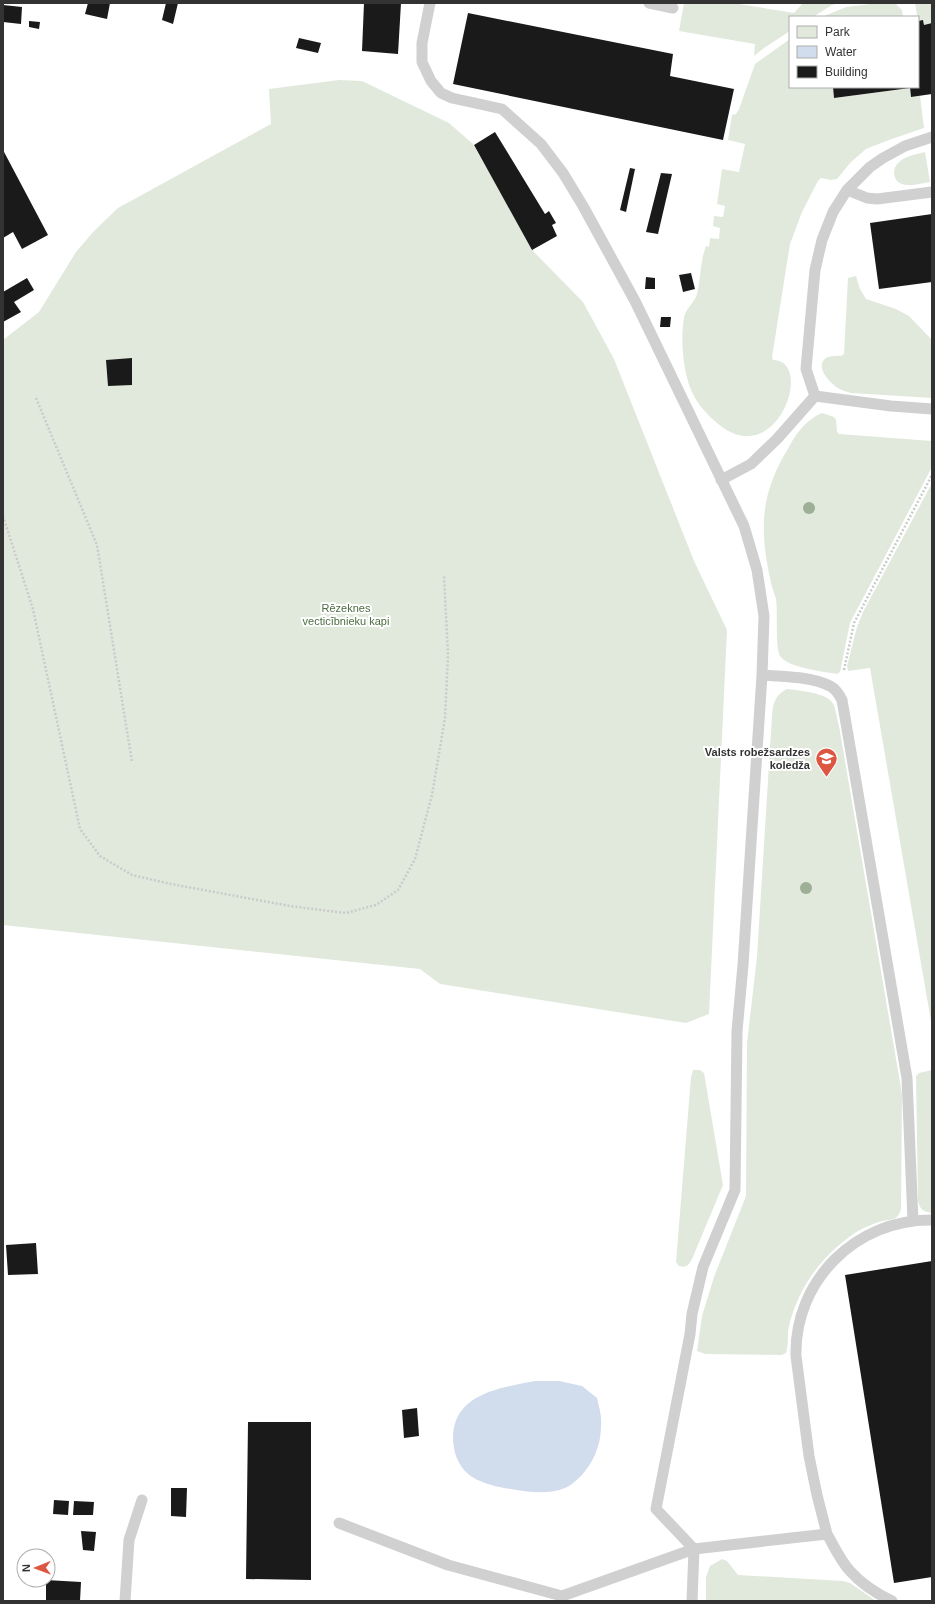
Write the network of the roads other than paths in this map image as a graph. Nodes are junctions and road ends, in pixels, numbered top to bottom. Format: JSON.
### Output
{"nodes":[{"id":1,"x":430,"y":3,"type":"edge"},
{"id":2,"x":649,"y":3,"type":"edge"},
{"id":3,"x":673,"y":8,"type":"dead end"},
{"id":4,"x":932,"y":137,"type":"edge"},
{"id":5,"x":847,"y":190,"type":"junction"},
{"id":6,"x":932,"y":192,"type":"edge"},
{"id":7,"x":815,"y":396,"type":"junction"},
{"id":8,"x":932,"y":409,"type":"edge"},
{"id":9,"x":721,"y":480,"type":"junction"},
{"id":10,"x":762,"y":675,"type":"junction"},
{"id":11,"x":932,"y":1220,"type":"edge"},
{"id":12,"x":913,"y":1221,"type":"junction"},
{"id":13,"x":142,"y":1500,"type":"dead end"},
{"id":14,"x":339,"y":1523,"type":"dead end"},
{"id":15,"x":828,"y":1534,"type":"junction"},
{"id":16,"x":694,"y":1549,"type":"junction"},
{"id":17,"x":125,"y":1601,"type":"edge"},
{"id":18,"x":692,"y":1601,"type":"edge"},
{"id":19,"x":892,"y":1601,"type":"edge"}],
"edges":[{"from":1,"to":9,"type":"lane"},
{"from":2,"to":3,"type":"lane"},
{"from":4,"to":5,"type":"lane"},
{"from":5,"to":6,"type":"lane"},
{"from":5,"to":7,"type":"lane"},
{"from":7,"to":8,"type":"lane"},
{"from":7,"to":9,"type":"lane"},
{"from":9,"to":10,"type":"lane"},
{"from":10,"to":12,"type":"lane"},
{"from":10,"to":16,"type":"lane"},
{"from":11,"to":12,"type":"lane"},
{"from":12,"to":15,"type":"lane"},
{"from":13,"to":17,"type":"lane"},
{"from":14,"to":16,"type":"lane"},
{"from":15,"to":16,"type":"lane"},
{"from":15,"to":19,"type":"lane"},
{"from":16,"to":18,"type":"lane"}]}
